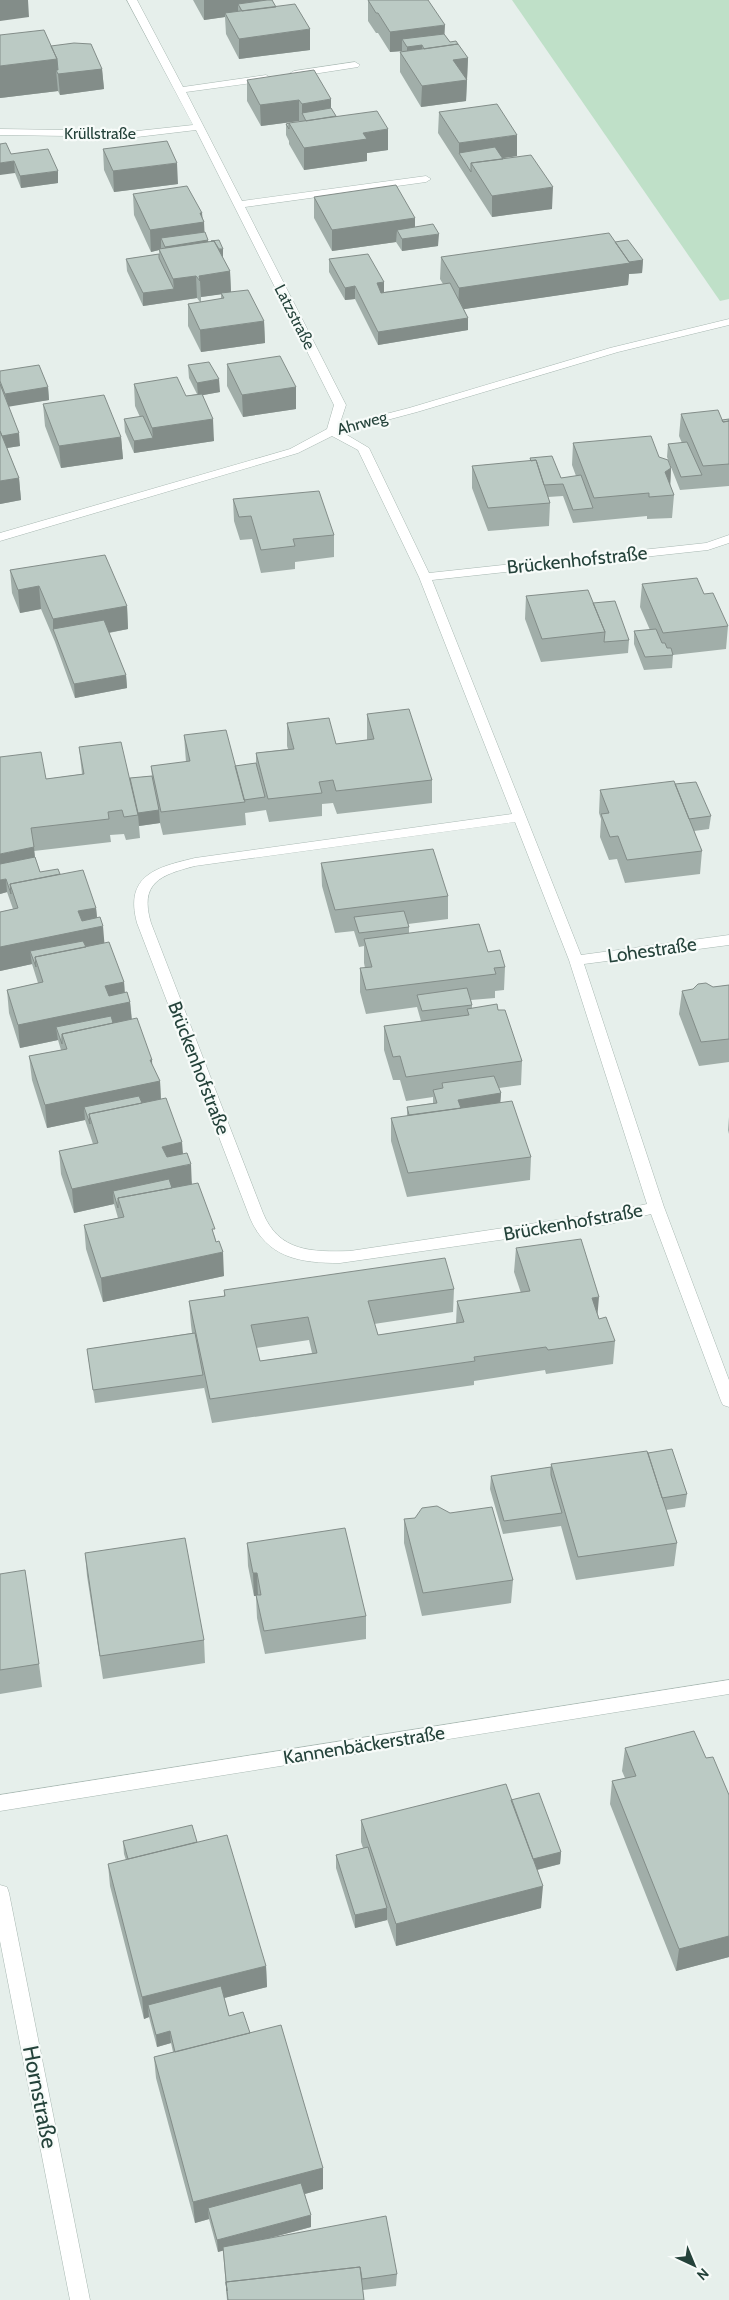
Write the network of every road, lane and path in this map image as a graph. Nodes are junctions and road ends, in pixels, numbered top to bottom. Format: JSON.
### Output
{"nodes":[{"id":1,"x":132,"y":0,"type":"edge"},
{"id":2,"x":355,"y":65,"type":"dead end"},
{"id":3,"x":181,"y":90,"type":"junction"},
{"id":4,"x":200,"y":127,"type":"junction"},
{"id":5,"x":0,"y":132,"type":"edge"},
{"id":6,"x":426,"y":179,"type":"dead end"},
{"id":7,"x":238,"y":206,"type":"junction"},
{"id":8,"x":729,"y":322,"type":"edge"},
{"id":9,"x":332,"y":431,"type":"junction"},
{"id":10,"x":0,"y":537,"type":"edge"},
{"id":11,"x":729,"y":540,"type":"edge"},
{"id":12,"x":425,"y":577,"type":"junction"},
{"id":13,"x":520,"y":817,"type":"junction"},
{"id":14,"x":729,"y":940,"type":"edge"},
{"id":15,"x":576,"y":960,"type":"junction"},
{"id":16,"x":656,"y":1207,"type":"junction"},
{"id":17,"x":729,"y":1402,"type":"edge"},
{"id":18,"x":729,"y":1687,"type":"edge"},
{"id":19,"x":0,"y":1802,"type":"edge"},
{"id":20,"x":0,"y":1893,"type":"edge"},
{"id":21,"x":80,"y":2300,"type":"edge"}],
"edges":[{"from":1,"to":3,"type":"street","name":"Latzstraße"},
{"from":2,"to":3,"type":"street"},
{"from":3,"to":4,"type":"street","name":"Latzstraße"},
{"from":4,"to":5,"type":"street","name":"Krüllstraße"},
{"from":4,"to":7,"type":"street","name":"Latzstraße"},
{"from":6,"to":7,"type":"street"},
{"from":7,"to":9,"type":"street","name":"Latzstraße"},
{"from":8,"to":9,"type":"street","name":"Ahrweg"},
{"from":9,"to":10,"type":"street","name":"Ahrweg"},
{"from":9,"to":12,"type":"street","name":"Brückenhofstraße"},
{"from":11,"to":12,"type":"street","name":"Brückenhofstraße"},
{"from":12,"to":13,"type":"street","name":"Brückenhofstraße"},
{"from":13,"to":15,"type":"street","name":"Brückenhofstraße"},
{"from":13,"to":16,"type":"street","name":"Brückenhofstraße"},
{"from":14,"to":15,"type":"street","name":"Lohestraße"},
{"from":15,"to":16,"type":"street","name":"Brückenhofstraße"},
{"from":16,"to":17,"type":"street","name":"Brückenhofstraße"},
{"from":18,"to":19,"type":"street","name":"Kannenbäckerstraße"},
{"from":20,"to":21,"type":"street","name":"Hornstraße"}]}
